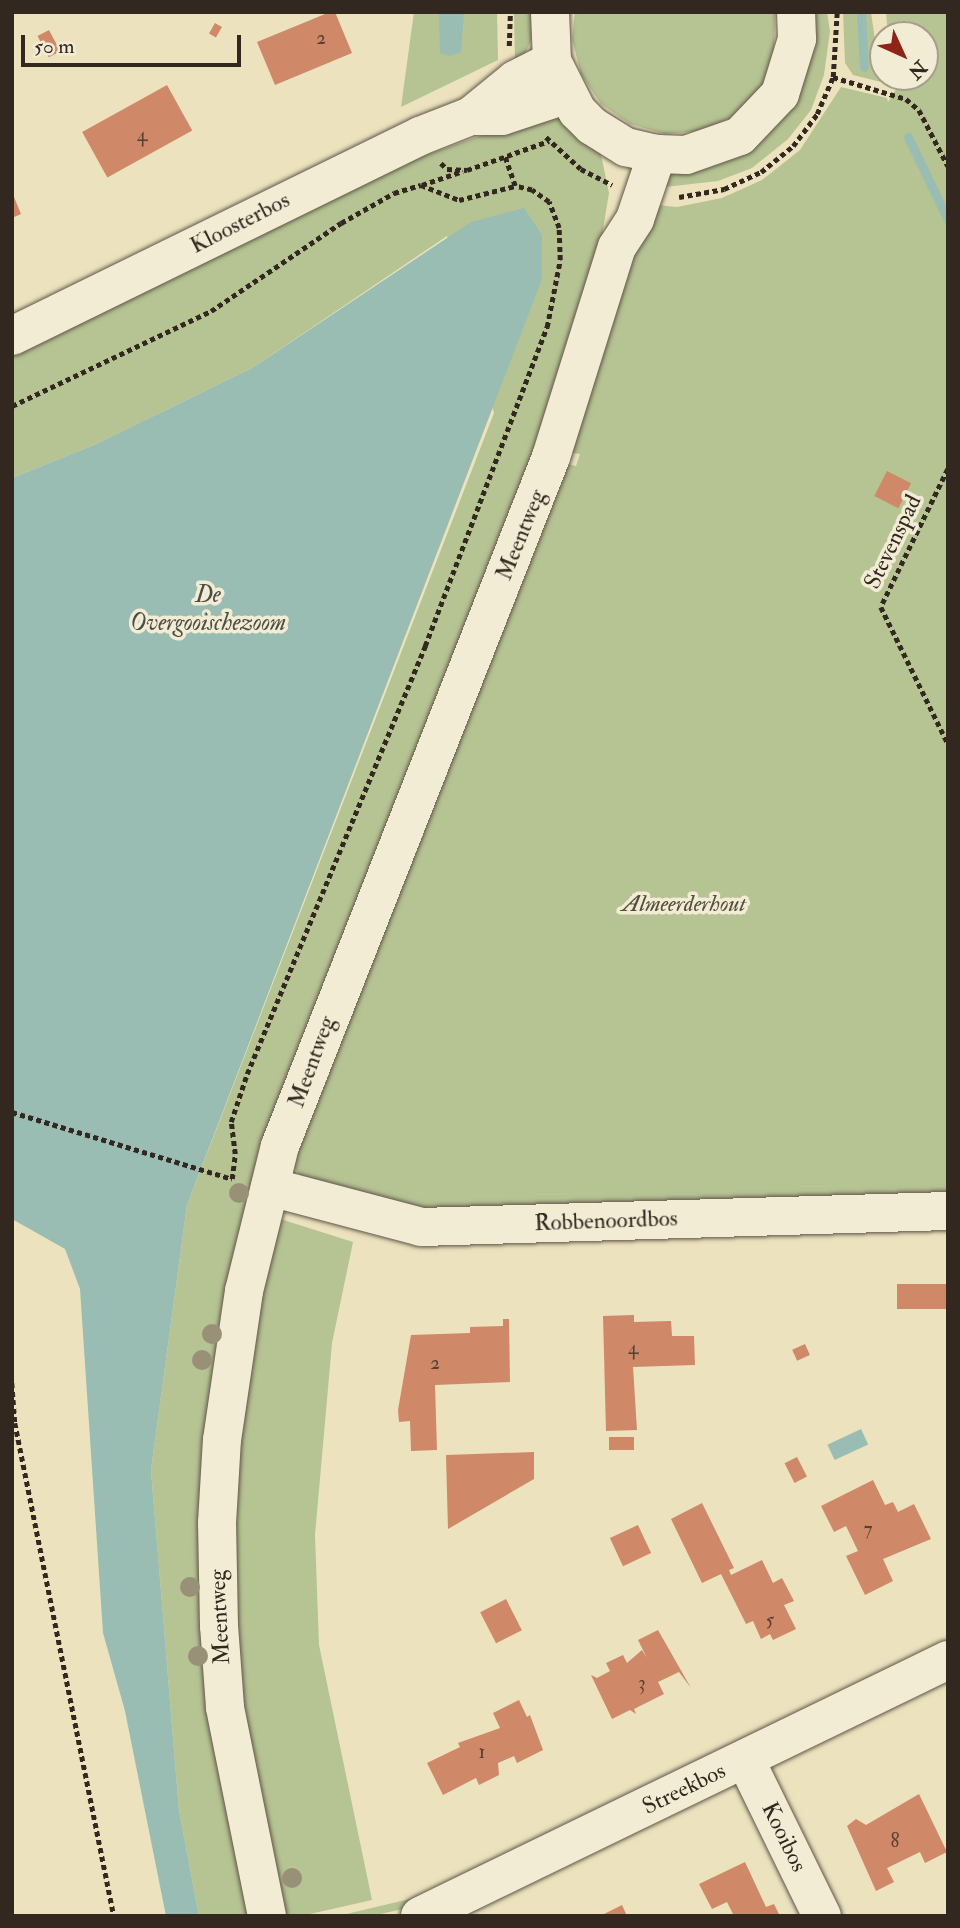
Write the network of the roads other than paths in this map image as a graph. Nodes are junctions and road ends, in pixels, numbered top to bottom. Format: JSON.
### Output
{"nodes":[{"id":1,"x":550,"y":12,"type":"edge"},
{"id":2,"x":796,"y":12,"type":"edge"},
{"id":3,"x":559,"y":78,"type":"junction"},
{"id":4,"x":642,"y":150,"type":"junction"},
{"id":5,"x":617,"y":247,"type":"junction"},
{"id":6,"x":12,"y":336,"type":"edge"},
{"id":7,"x":270,"y":1187,"type":"junction"},
{"id":8,"x":948,"y":1211,"type":"edge"},
{"id":9,"x":948,"y":1661,"type":"edge"},
{"id":10,"x":745,"y":1759,"type":"junction"},
{"id":11,"x":267,"y":1916,"type":"edge"},
{"id":12,"x":420,"y":1916,"type":"edge"},
{"id":13,"x":822,"y":1916,"type":"edge"}],
"edges":[{"from":1,"to":3,"type":"street"},
{"from":2,"to":4,"type":"street"},
{"from":3,"to":4,"type":"street"},
{"from":3,"to":6,"type":"street","name":"Kloosterbos"},
{"from":4,"to":5,"type":"street","name":"Meentweg"},
{"from":4,"to":5,"type":"street","name":"Meentweg"},
{"from":5,"to":7,"type":"street","name":"Meentweg"},
{"from":7,"to":8,"type":"street","name":"Robbenoordbos"},
{"from":7,"to":11,"type":"street","name":"Meentweg"},
{"from":9,"to":10,"type":"street","name":"Streekbos"},
{"from":10,"to":12,"type":"street","name":"Streekbos"},
{"from":10,"to":13,"type":"street","name":"Kooibos"}]}
